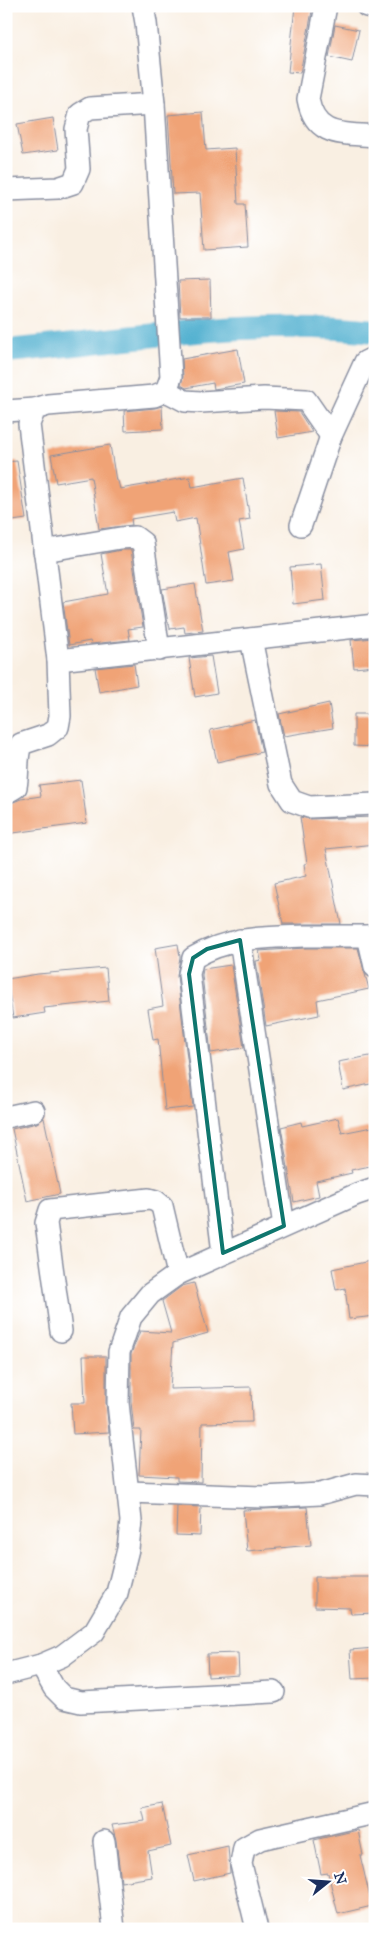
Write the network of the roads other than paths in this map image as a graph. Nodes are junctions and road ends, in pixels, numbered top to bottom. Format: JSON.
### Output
{"nodes":[{"id":1,"x":142,"y":6,"type":"edge"},
{"id":2,"x":326,"y":6,"type":"edge"},
{"id":3,"x":367,"y":6,"type":"edge"},
{"id":4,"x":375,"y":8,"type":"edge"},
{"id":5,"x":154,"y":104,"type":"junction"},
{"id":6,"x":375,"y":136,"type":"edge"},
{"id":7,"x":6,"y":190,"type":"edge"},
{"id":8,"x":375,"y":357,"type":"edge"},
{"id":9,"x":166,"y":391,"type":"junction"},
{"id":10,"x":35,"y":409,"type":"junction"},
{"id":11,"x":6,"y":411,"type":"edge"},
{"id":12,"x":331,"y":436,"type":"junction"},
{"id":13,"x":301,"y":525,"type":"dead end"},
{"id":14,"x":44,"y":551,"type":"junction"},
{"id":15,"x":375,"y":625,"type":"edge"},
{"id":16,"x":251,"y":639,"type":"junction"},
{"id":17,"x":160,"y":650,"type":"junction"},
{"id":18,"x":58,"y":660,"type":"junction"},
{"id":19,"x":6,"y":793,"type":"edge"},
{"id":20,"x":375,"y":804,"type":"edge"},
{"id":21,"x":372,"y":936,"type":"edge"},
{"id":22,"x":240,"y":940,"type":"junction"},
{"id":23,"x":375,"y":967,"type":"edge"},
{"id":24,"x":34,"y":1111,"type":"dead end"},
{"id":25,"x":6,"y":1117,"type":"edge"},
{"id":26,"x":375,"y":1188,"type":"edge"},
{"id":27,"x":284,"y":1226,"type":"junction"},
{"id":28,"x":223,"y":1253,"type":"junction"},
{"id":29,"x":178,"y":1274,"type":"junction"},
{"id":30,"x":61,"y":1331,"type":"dead end"},
{"id":31,"x":375,"y":1485,"type":"edge"},
{"id":32,"x":129,"y":1492,"type":"junction"},
{"id":33,"x":42,"y":1665,"type":"junction"},
{"id":34,"x":6,"y":1674,"type":"edge"},
{"id":35,"x":274,"y":1692,"type":"dead end"},
{"id":36,"x":375,"y":1813,"type":"edge"},
{"id":37,"x":104,"y":1841,"type":"dead end"},
{"id":38,"x":114,"y":1929,"type":"edge"},
{"id":39,"x":257,"y":1929,"type":"edge"}],
"edges":[{"from":1,"to":5,"type":"street"},
{"from":2,"to":6,"type":"street"},
{"from":3,"to":4,"type":"street"},
{"from":5,"to":7,"type":"street"},
{"from":5,"to":9,"type":"street"},
{"from":8,"to":12,"type":"street"},
{"from":9,"to":10,"type":"street"},
{"from":9,"to":12,"type":"street"},
{"from":10,"to":11,"type":"street"},
{"from":10,"to":14,"type":"street"},
{"from":12,"to":13,"type":"street"},
{"from":14,"to":17,"type":"street"},
{"from":14,"to":18,"type":"street"},
{"from":15,"to":16,"type":"street"},
{"from":16,"to":17,"type":"street"},
{"from":16,"to":20,"type":"street"},
{"from":17,"to":18,"type":"street"},
{"from":18,"to":19,"type":"street"},
{"from":21,"to":22,"type":"street"},
{"from":21,"to":23,"type":"street"},
{"from":22,"to":27,"type":"street"},
{"from":22,"to":28,"type":"street"},
{"from":24,"to":25,"type":"street"},
{"from":26,"to":27,"type":"street"},
{"from":27,"to":28,"type":"street"},
{"from":28,"to":29,"type":"street"},
{"from":29,"to":30,"type":"street"},
{"from":29,"to":32,"type":"street"},
{"from":31,"to":32,"type":"street"},
{"from":32,"to":33,"type":"street"},
{"from":33,"to":34,"type":"street"},
{"from":33,"to":35,"type":"street"},
{"from":36,"to":39,"type":"street"},
{"from":37,"to":38,"type":"street"}]}
